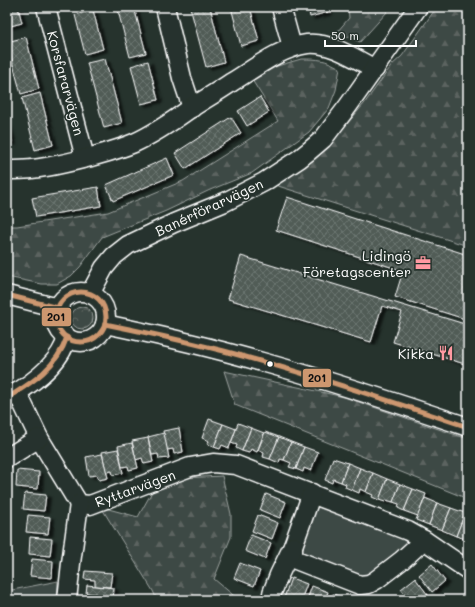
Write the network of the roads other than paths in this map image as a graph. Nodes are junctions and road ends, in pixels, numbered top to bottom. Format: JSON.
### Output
{"nodes":[{"id":1,"x":46,"y":7,"type":"edge"},
{"id":2,"x":164,"y":7,"type":"edge"},
{"id":3,"x":281,"y":7,"type":"edge"},
{"id":4,"x":418,"y":7,"type":"edge"},
{"id":5,"x":292,"y":47,"type":"junction"},
{"id":6,"x":375,"y":69,"type":"junction"},
{"id":7,"x":192,"y":108,"type":"junction"},
{"id":8,"x":86,"y":158,"type":"junction"},
{"id":9,"x":7,"y":170,"type":"edge"},
{"id":10,"x":90,"y":294,"type":"junction"},
{"id":11,"x":7,"y":295,"type":"edge"},
{"id":12,"x":58,"y":308,"type":"junction"},
{"id":13,"x":105,"y":324,"type":"junction"},
{"id":14,"x":68,"y":337,"type":"junction"},
{"id":15,"x":12,"y":395,"type":"edge"},
{"id":16,"x":468,"y":427,"type":"edge"},
{"id":17,"x":39,"y":438,"type":"junction"},
{"id":18,"x":7,"y":458,"type":"edge"},
{"id":19,"x":312,"y":494,"type":"junction"},
{"id":20,"x":79,"y":504,"type":"junction"},
{"id":21,"x":424,"y":540,"type":"junction"},
{"id":22,"x":293,"y":546,"type":"junction"},
{"id":23,"x":468,"y":570,"type":"edge"},
{"id":24,"x":272,"y":593,"type":"dead end"},
{"id":25,"x":68,"y":600,"type":"edge"}],
"edges":[{"from":1,"to":8,"type":"street","name":"Korsfararvägen"},
{"from":2,"to":7,"type":"street"},
{"from":3,"to":5,"type":"street"},
{"from":4,"to":6,"type":"street","name":"Banérförarvägen"},
{"from":5,"to":6,"type":"street"},
{"from":5,"to":7,"type":"street"},
{"from":6,"to":10,"type":"street","name":"Banérförarvägen"},
{"from":7,"to":8,"type":"street"},
{"from":8,"to":9,"type":"street"},
{"from":10,"to":12,"type":"street"},
{"from":10,"to":13,"type":"street"},
{"from":11,"to":12,"type":"street"},
{"from":12,"to":14,"type":"street"},
{"from":13,"to":14,"type":"street"},
{"from":13,"to":16,"type":"street"},
{"from":14,"to":15,"type":"street"},
{"from":15,"to":17,"type":"street","name":"Ryttarvägen"},
{"from":17,"to":18,"type":"street"},
{"from":17,"to":20,"type":"street","name":"Ryttarvägen"},
{"from":19,"to":20,"type":"street","name":"Ryttarvägen"},
{"from":19,"to":21,"type":"street","name":"Ryttarvägen"},
{"from":19,"to":22,"type":"street"},
{"from":20,"to":25,"type":"street"},
{"from":21,"to":22,"type":"street"},
{"from":21,"to":23,"type":"street","name":"Ryttarvägen"},
{"from":22,"to":24,"type":"street"}]}
